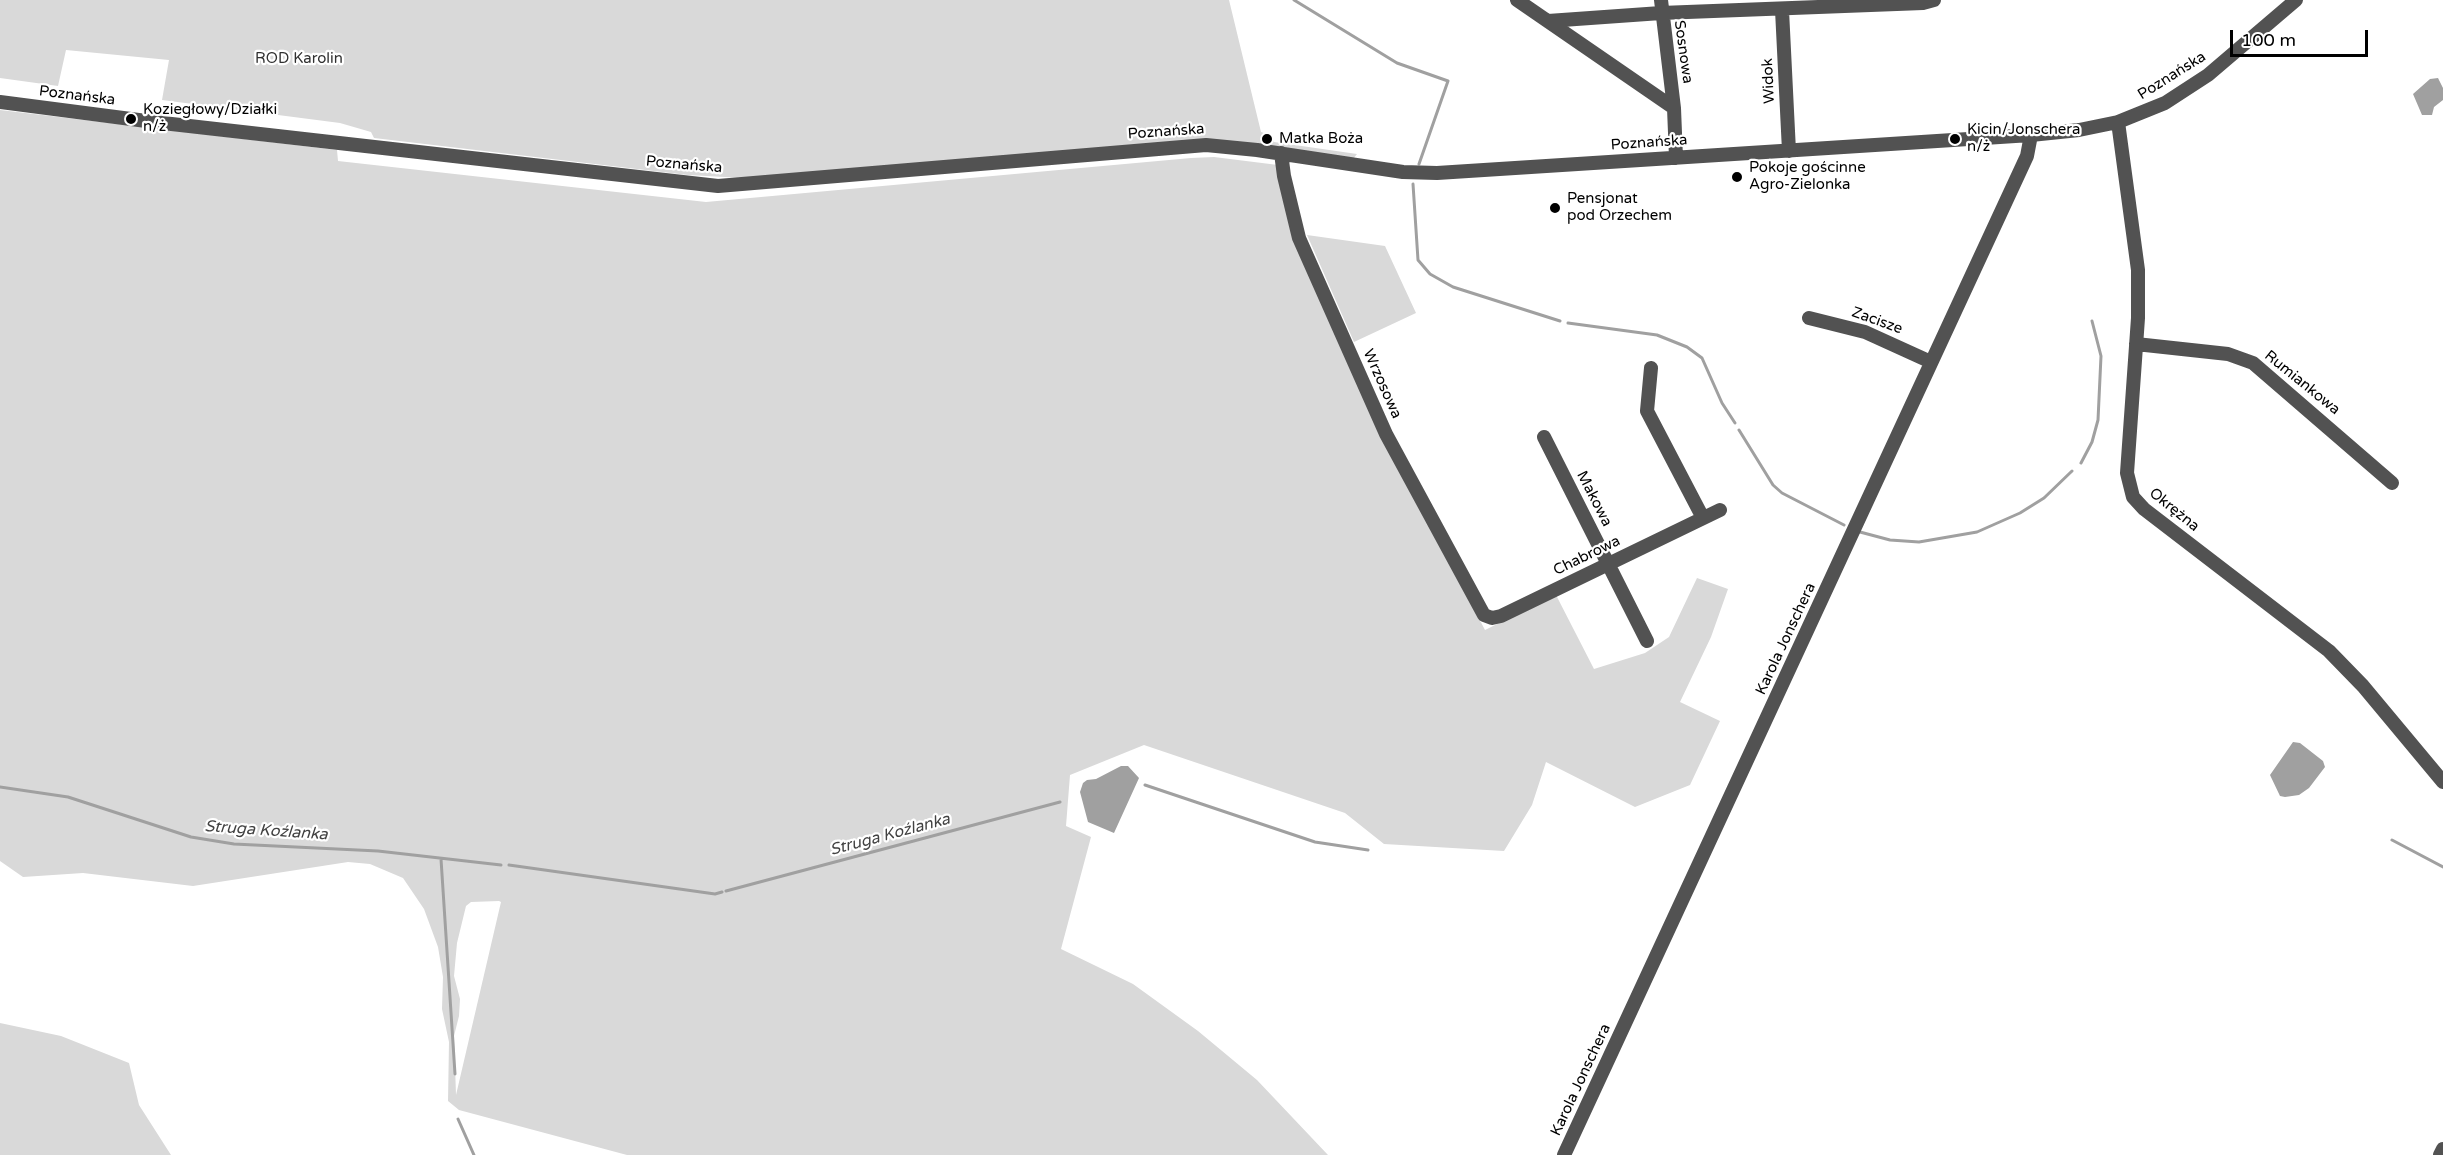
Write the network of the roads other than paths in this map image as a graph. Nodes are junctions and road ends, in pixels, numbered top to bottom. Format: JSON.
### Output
{"nodes":[{"id":1,"x":1517,"y":0,"type":"edge"},
{"id":2,"x":1934,"y":0,"type":"edge"},
{"id":3,"x":2296,"y":0,"type":"edge"},
{"id":4,"x":1661,"y":7,"type":"edge"},
{"id":5,"x":1782,"y":10,"type":"junction"},
{"id":6,"x":1548,"y":21,"type":"junction"},
{"id":7,"x":0,"y":102,"type":"edge"},
{"id":8,"x":1674,"y":108,"type":"junction"},
{"id":9,"x":2118,"y":122,"type":"junction"},
{"id":10,"x":2031,"y":135,"type":"junction"},
{"id":11,"x":1789,"y":150,"type":"junction"},
{"id":12,"x":1281,"y":153,"type":"junction"},
{"id":13,"x":1676,"y":158,"type":"junction"},
{"id":14,"x":1809,"y":318,"type":"dead end"},
{"id":15,"x":2136,"y":344,"type":"junction"},
{"id":16,"x":1931,"y":362,"type":"junction"},
{"id":17,"x":1651,"y":368,"type":"dead end"},
{"id":18,"x":1544,"y":437,"type":"dead end"},
{"id":19,"x":2392,"y":483,"type":"dead end"},
{"id":20,"x":1720,"y":510,"type":"dead end"},
{"id":21,"x":1703,"y":518,"type":"junction"},
{"id":22,"x":1608,"y":564,"type":"junction"},
{"id":23,"x":1484,"y":615,"type":"joint"},
{"id":24,"x":1647,"y":641,"type":"dead end"},
{"id":25,"x":2443,"y":782,"type":"edge"},
{"id":26,"x":2443,"y":1149,"type":"edge"},
{"id":27,"x":1564,"y":1155,"type":"edge"},
{"id":28,"x":2440,"y":1155,"type":"edge"}],
"edges":[{"from":1,"to":6,"type":"street"},
{"from":2,"to":5,"type":"street"},
{"from":3,"to":9,"type":"street","name":"Poznańska"},
{"from":4,"to":5,"type":"street"},
{"from":4,"to":6,"type":"street"},
{"from":4,"to":8,"type":"street","name":"Sosnowa"},
{"from":5,"to":11,"type":"street","name":"Widok"},
{"from":6,"to":8,"type":"street"},
{"from":7,"to":12,"type":"street","name":"Poznańska"},
{"from":8,"to":13,"type":"street","name":"Sosnowa"},
{"from":9,"to":10,"type":"street","name":"Poznańska"},
{"from":9,"to":15,"type":"street","name":"Okrężna"},
{"from":10,"to":11,"type":"street","name":"Poznańska"},
{"from":10,"to":16,"type":"street","name":"Karola Jonschera"},
{"from":11,"to":13,"type":"street","name":"Poznańska"},
{"from":12,"to":13,"type":"street","name":"Poznańska"},
{"from":12,"to":23,"type":"street","name":"Wrzosowa"},
{"from":14,"to":16,"type":"street","name":"Zacisze"},
{"from":15,"to":19,"type":"street","name":"Rumiankowa"},
{"from":15,"to":25,"type":"street","name":"Okrężna"},
{"from":16,"to":27,"type":"street","name":"Karola Jonschera"},
{"from":17,"to":21,"type":"street"},
{"from":18,"to":22,"type":"street","name":"Makowa"},
{"from":20,"to":21,"type":"street","name":"Chabrowa"},
{"from":21,"to":22,"type":"street","name":"Chabrowa"},
{"from":22,"to":23,"type":"street","name":"Chabrowa"},
{"from":22,"to":24,"type":"street","name":"Makowa"},
{"from":26,"to":28,"type":"street"}]}
